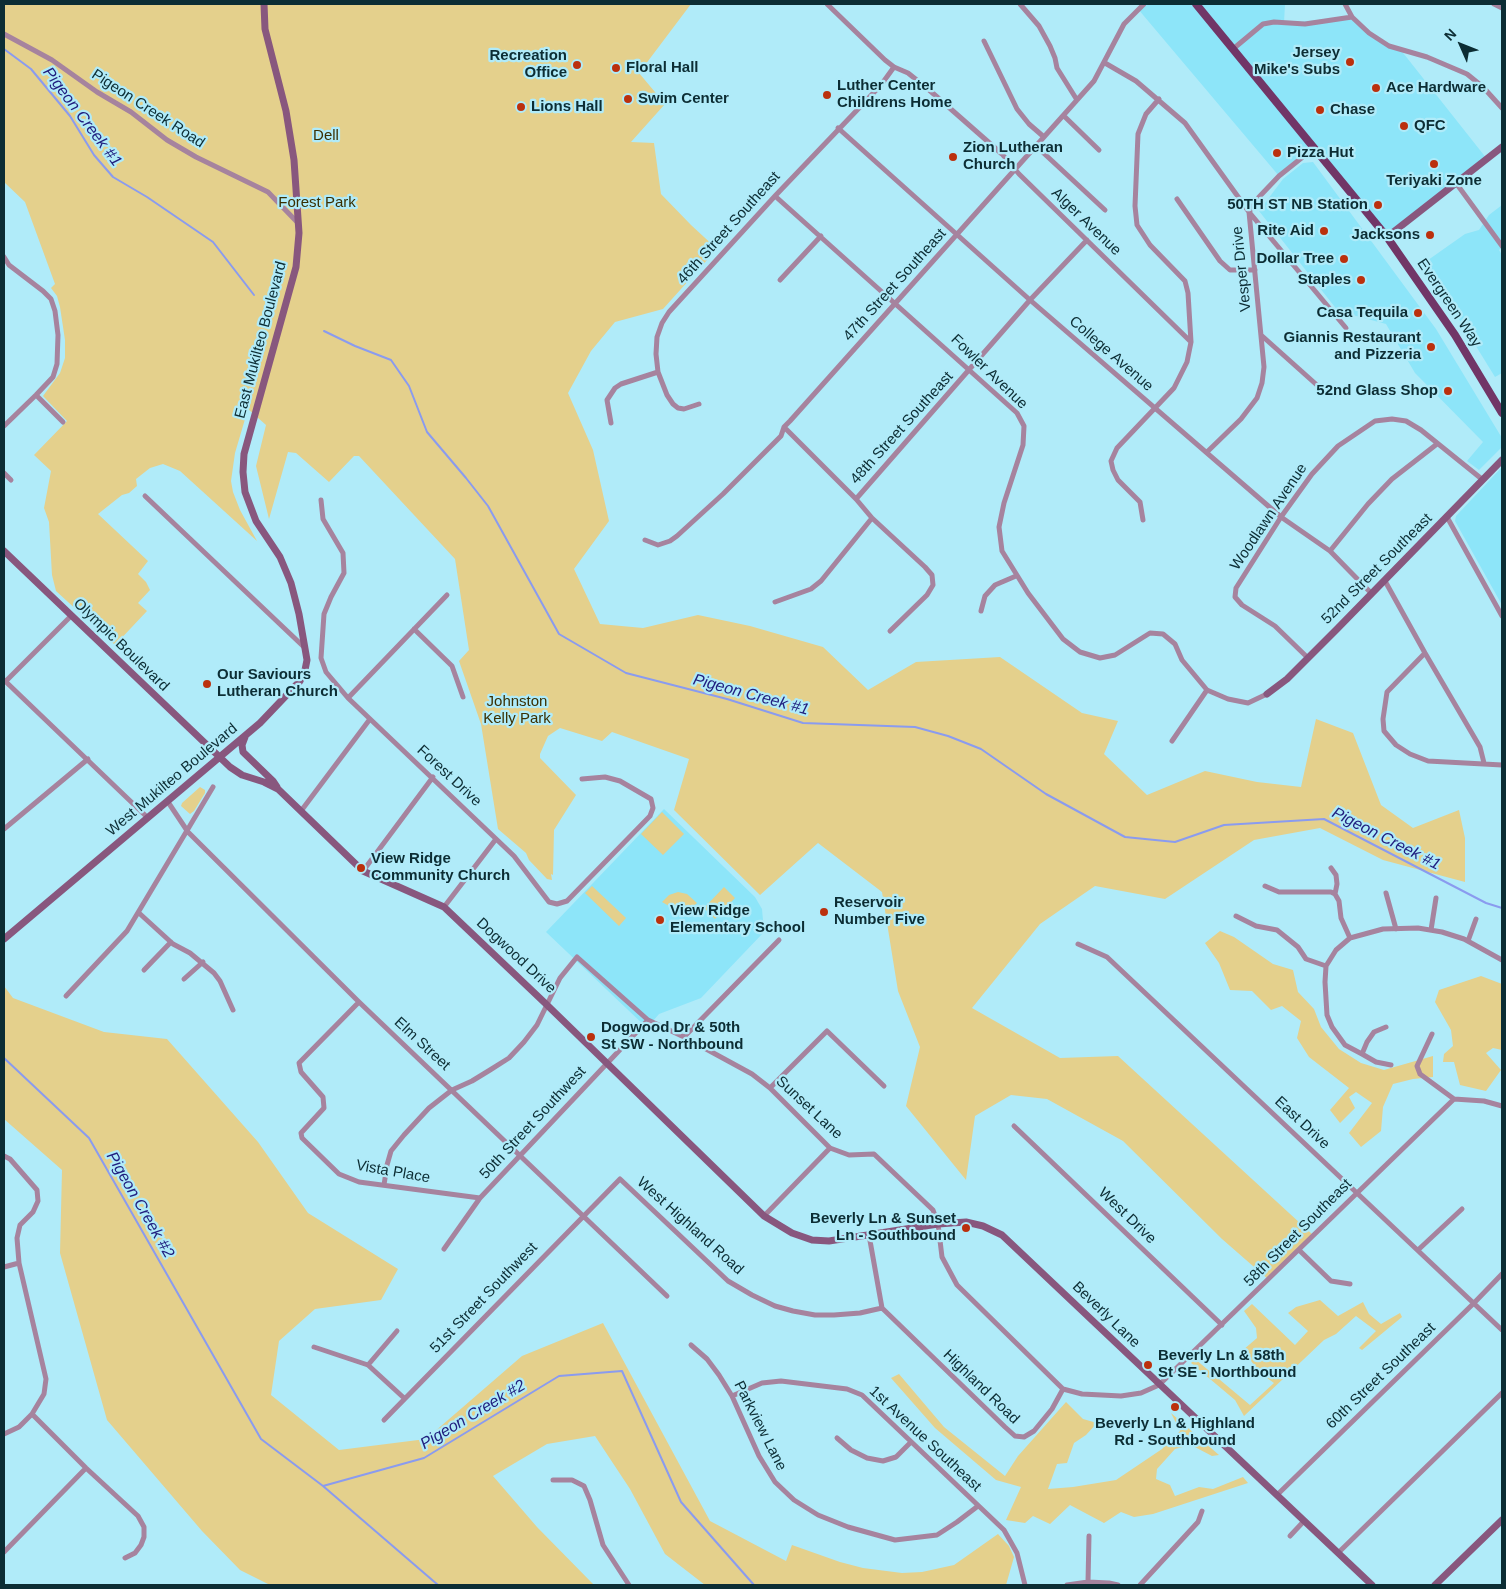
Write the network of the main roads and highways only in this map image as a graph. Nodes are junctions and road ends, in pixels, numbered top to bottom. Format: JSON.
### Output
{"nodes":[{"id":1,"x":1196,"y":4,"type":"edge"},
{"id":2,"x":1502,"y":413,"type":"edge"}],
"edges":[{"from":1,"to":2,"type":"main road","name":"Evergreen Way"}]}
